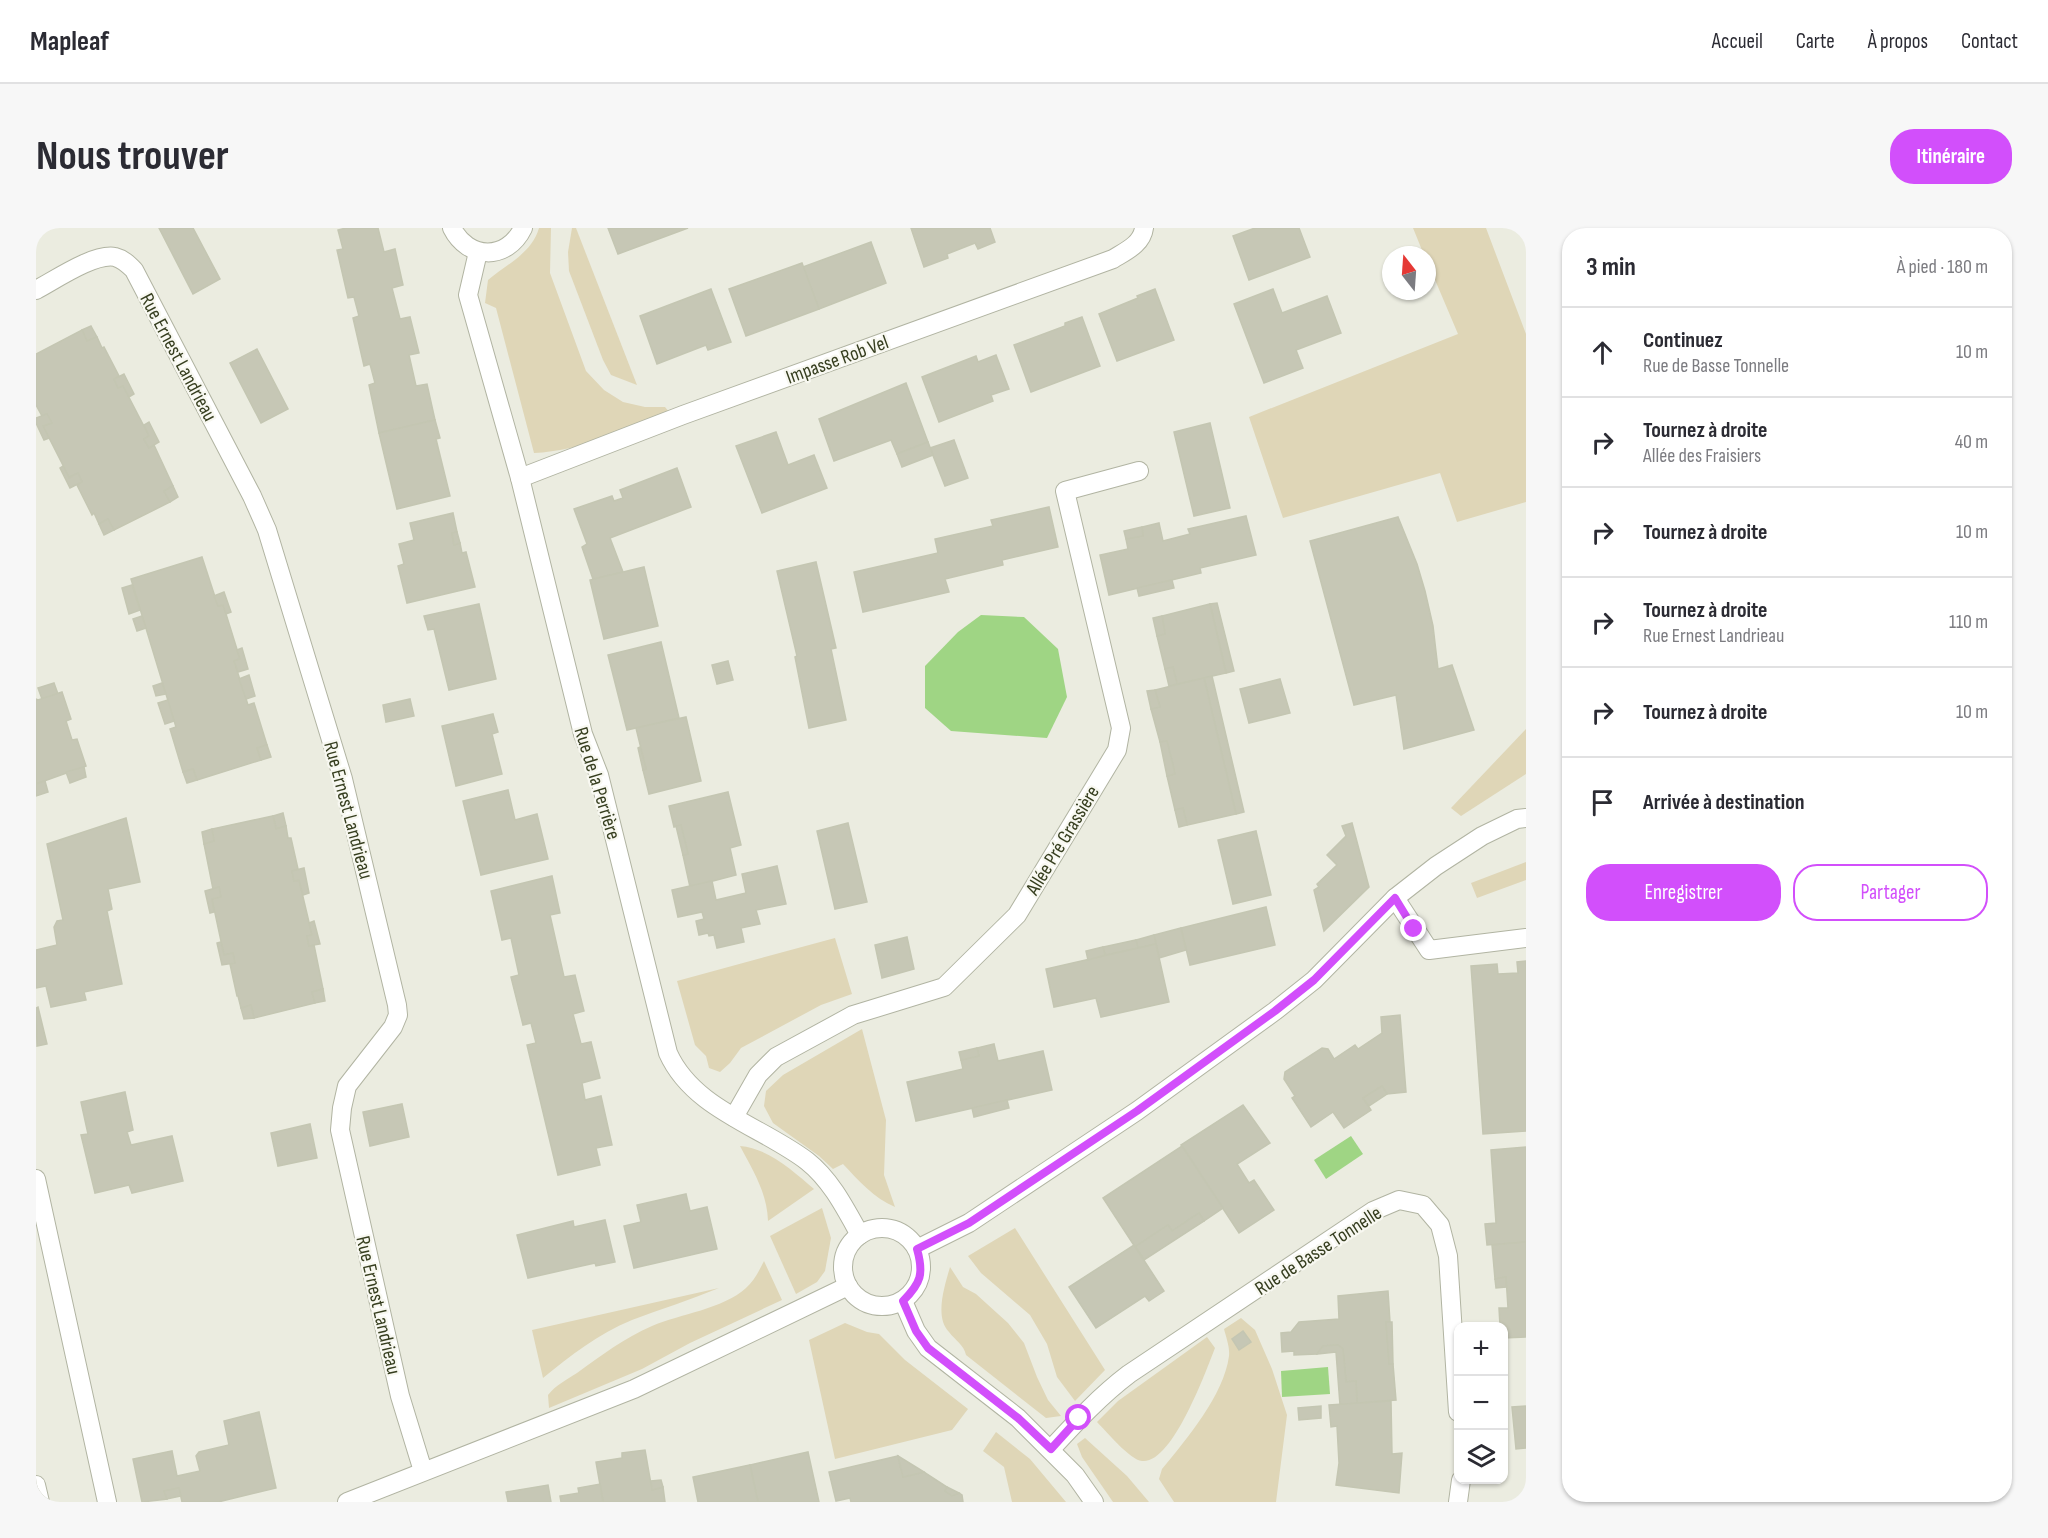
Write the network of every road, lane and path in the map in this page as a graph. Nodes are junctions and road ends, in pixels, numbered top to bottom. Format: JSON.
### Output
{"nodes":[{"id":1,"x":452,"y":228,"type":"edge"},
{"id":2,"x":523,"y":228,"type":"edge"},
{"id":3,"x":1144,"y":228,"type":"edge"},
{"id":4,"x":478,"y":252,"type":"junction"},
{"id":5,"x":36,"y":290,"type":"edge"},
{"id":6,"x":1139,"y":471,"type":"dead end"},
{"id":7,"x":520,"y":478,"type":"junction"},
{"id":8,"x":1523,"y":815,"type":"edge"},
{"id":9,"x":1395,"y":898,"type":"junction"},
{"id":10,"x":1526,"y":938,"type":"edge"},
{"id":11,"x":734,"y":1117,"type":"junction"},
{"id":12,"x":36,"y":1179,"type":"edge"},
{"id":13,"x":860,"y":1234,"type":"junction"},
{"id":14,"x":917,"y":1249,"type":"junction"},
{"id":15,"x":848,"y":1286,"type":"junction"},
{"id":16,"x":903,"y":1301,"type":"junction"},
{"id":17,"x":1456,"y":1376,"type":"edge"},
{"id":18,"x":1051,"y":1449,"type":"junction"},
{"id":19,"x":423,"y":1471,"type":"junction"},
{"id":20,"x":1460,"y":1484,"type":"edge"},
{"id":21,"x":36,"y":1485,"type":"edge"},
{"id":22,"x":39,"y":1502,"type":"edge"},
{"id":23,"x":107,"y":1502,"type":"edge"},
{"id":24,"x":347,"y":1502,"type":"edge"},
{"id":25,"x":1095,"y":1502,"type":"edge"},
{"id":26,"x":1458,"y":1502,"type":"edge"}],
"edges":[{"from":1,"to":4,"type":"street"},
{"from":2,"to":4,"type":"street"},
{"from":3,"to":7,"type":"street","name":"Impasse Rob Vel"},
{"from":4,"to":7,"type":"street","name":"Rue de la Perrière"},
{"from":5,"to":19,"type":"street","name":"Rue Ernest Landrieau"},
{"from":6,"to":11,"type":"street","name":"Allée Pré Grassière"},
{"from":7,"to":11,"type":"street","name":"Rue de la Perrière"},
{"from":8,"to":9,"type":"street"},
{"from":9,"to":10,"type":"street"},
{"from":9,"to":14,"type":"street"},
{"from":11,"to":13,"type":"street","name":"Rue de la Perrière"},
{"from":12,"to":23,"type":"street"},
{"from":13,"to":14,"type":"street"},
{"from":13,"to":15,"type":"street"},
{"from":14,"to":16,"type":"street"},
{"from":15,"to":16,"type":"street"},
{"from":15,"to":19,"type":"street"},
{"from":16,"to":18,"type":"street"},
{"from":17,"to":18,"type":"street","name":"Rue de Basse Tonnelle"},
{"from":18,"to":25,"type":"street"},
{"from":19,"to":24,"type":"street"},
{"from":20,"to":26,"type":"street"},
{"from":21,"to":22,"type":"street"}]}
